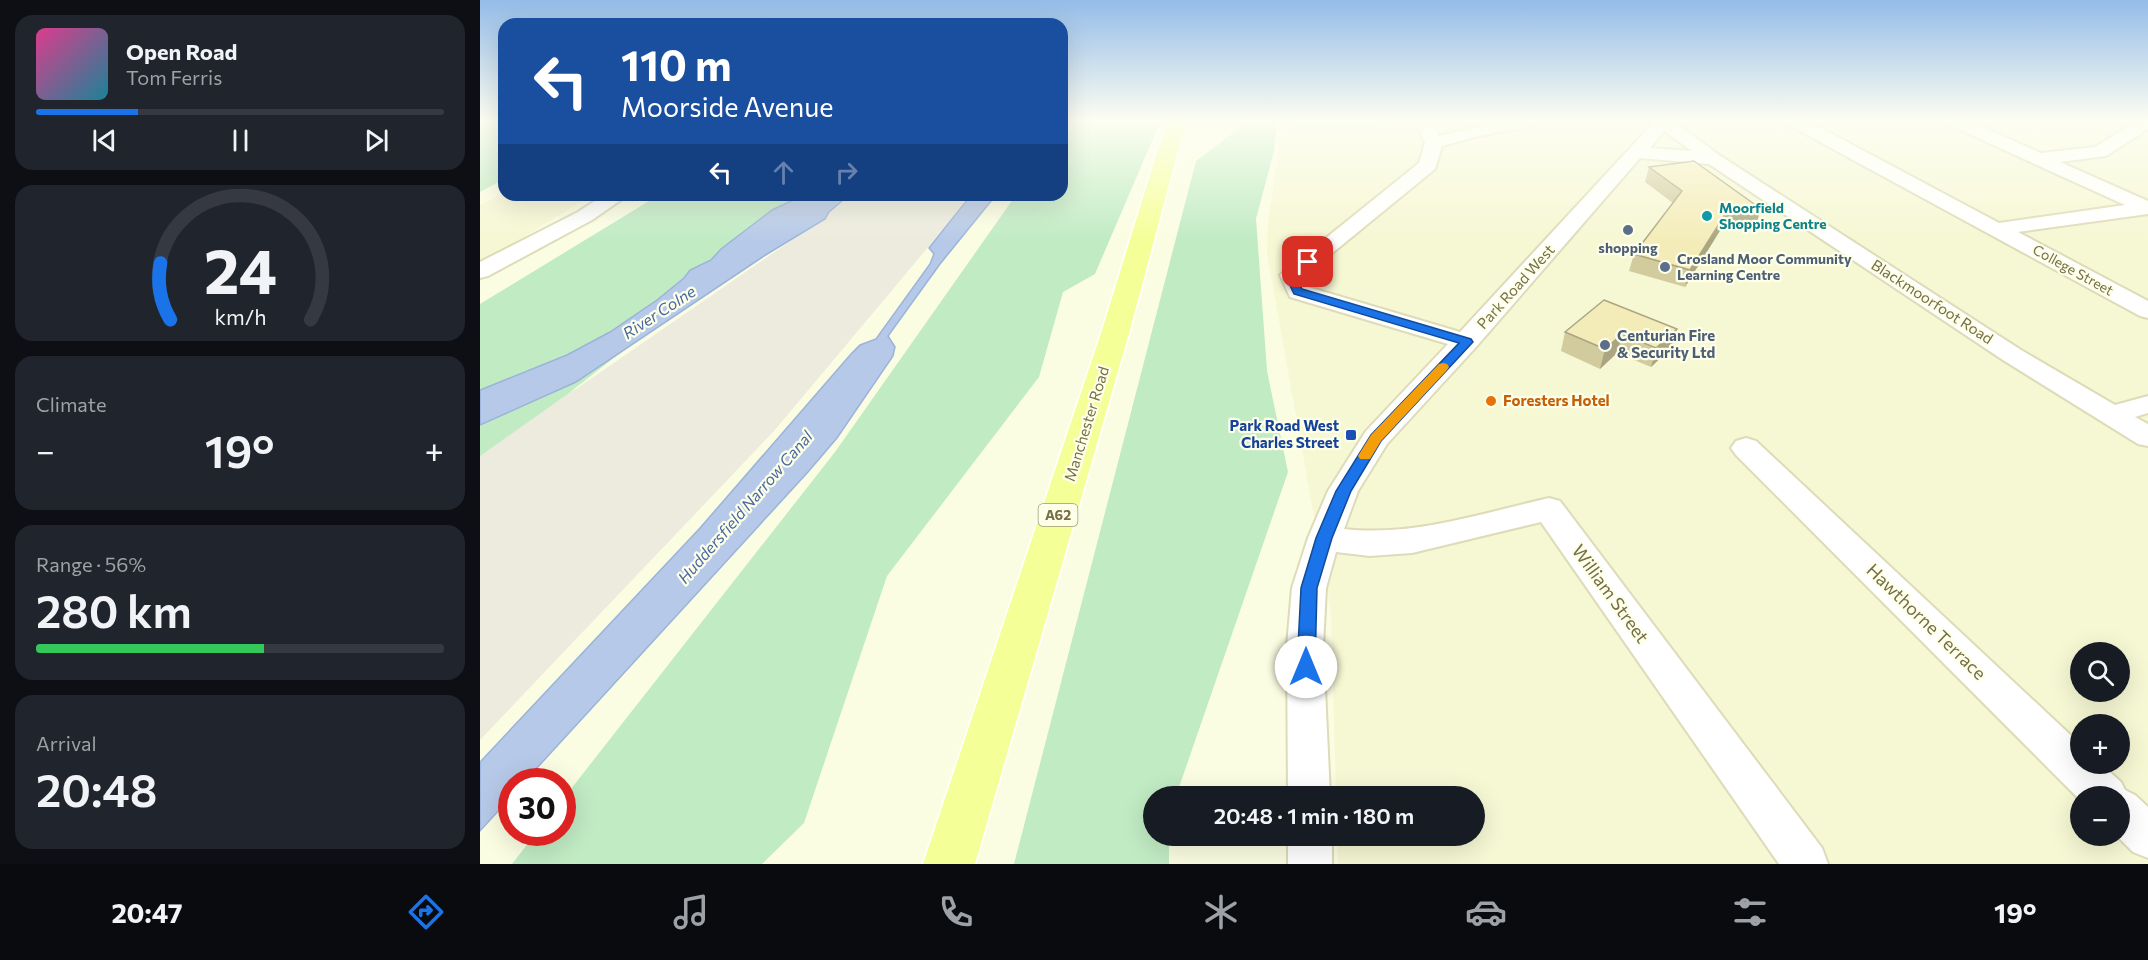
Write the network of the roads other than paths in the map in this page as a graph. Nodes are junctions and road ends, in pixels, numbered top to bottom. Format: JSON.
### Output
{"nodes":[{"id":1,"x":1165,"y":160,"type":"edge"},
{"id":2,"x":1429,"y":160,"type":"edge"},
{"id":3,"x":1628,"y":160,"type":"edge"},
{"id":4,"x":1715,"y":160,"type":"edge"},
{"id":5,"x":1869,"y":160,"type":"edge"},
{"id":6,"x":2043,"y":160,"type":"edge"},
{"id":7,"x":609,"y":201,"type":"edge"},
{"id":8,"x":2148,"y":208,"type":"edge"},
{"id":9,"x":1998,"y":229,"type":"junction"},
{"id":10,"x":480,"y":271,"type":"edge"},
{"id":11,"x":2148,"y":311,"type":"edge"},
{"id":12,"x":1467,"y":342,"type":"junction"},
{"id":13,"x":2148,"y":404,"type":"edge"},
{"id":14,"x":2112,"y":415,"type":"junction"},
{"id":15,"x":2148,"y":437,"type":"edge"},
{"id":16,"x":1746,"y":448,"type":"dead end"},
{"id":17,"x":1324,"y":538,"type":"junction"},
{"id":18,"x":1309,"y":786,"type":"edge"},
{"id":19,"x":2096,"y":786,"type":"edge"},
{"id":20,"x":2130,"y":819,"type":"edge"},
{"id":21,"x":2148,"y":837,"type":"edge"},
{"id":22,"x":1310,"y":846,"type":"edge"},
{"id":23,"x":950,"y":864,"type":"edge"},
{"id":24,"x":1310,"y":864,"type":"edge"},
{"id":25,"x":1806,"y":864,"type":"edge"}],
"edges":[{"from":1,"to":23,"type":"main road","name":"Manchester Road","number":"A62"},
{"from":2,"to":12,"type":"street"},
{"from":3,"to":12,"type":"street","name":"Park Road West"},
{"from":4,"to":14,"type":"street","name":"Blackmoorfoot Road"},
{"from":5,"to":9,"type":"street","name":"College Street"},
{"from":6,"to":8,"type":"street"},
{"from":7,"to":10,"type":"street"},
{"from":8,"to":9,"type":"street","name":"College Street"},
{"from":9,"to":11,"type":"street","name":"College Street"},
{"from":12,"to":17,"type":"street","name":"Park Road West"},
{"from":13,"to":14,"type":"street"},
{"from":14,"to":15,"type":"street","name":"Blackmoorfoot Road"},
{"from":16,"to":19,"type":"street","name":"Hawthorne Terrace"},
{"from":17,"to":18,"type":"street","name":"Park Road West"},
{"from":17,"to":25,"type":"street","name":"William Street"},
{"from":20,"to":21,"type":"street"},
{"from":22,"to":24,"type":"street"}]}
